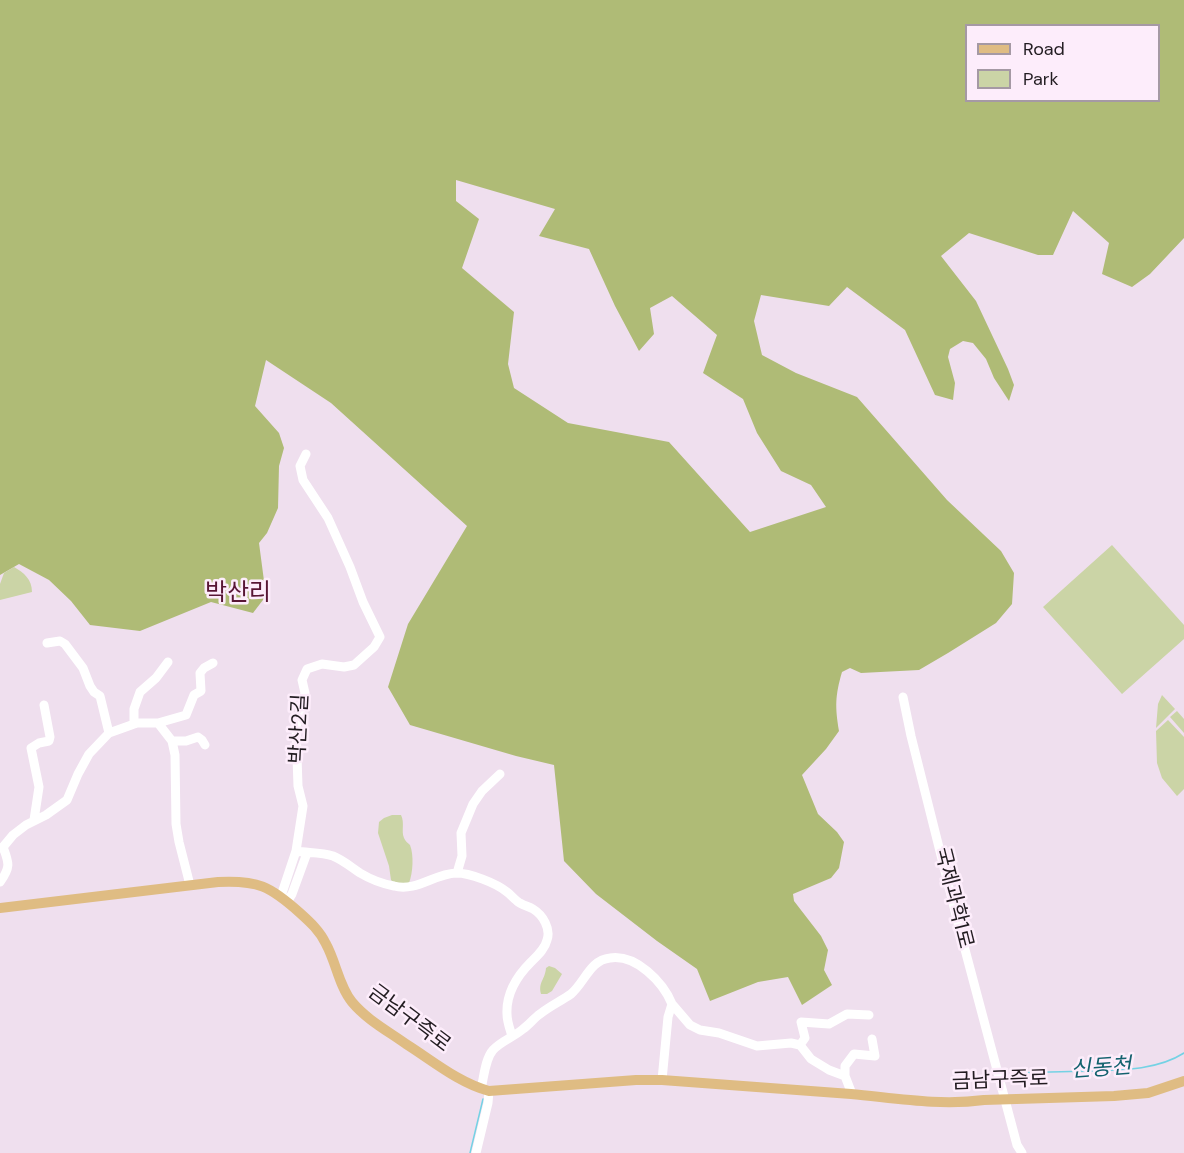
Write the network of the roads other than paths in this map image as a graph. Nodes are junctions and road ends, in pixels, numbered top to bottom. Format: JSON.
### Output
{"nodes":[{"id":1,"x":306,"y":454,"type":"dead end"},
{"id":2,"x":47,"y":643,"type":"dead end"},
{"id":3,"x":168,"y":662,"type":"dead end"},
{"id":4,"x":213,"y":663,"type":"dead end"},
{"id":5,"x":903,"y":697,"type":"dead end"},
{"id":6,"x":45,"y":705,"type":"dead end"},
{"id":7,"x":158,"y":723,"type":"junction"},
{"id":8,"x":134,"y":724,"type":"junction"},
{"id":9,"x":109,"y":734,"type":"junction"},
{"id":10,"x":171,"y":741,"type":"junction"},
{"id":11,"x":205,"y":745,"type":"dead end"},
{"id":12,"x":500,"y":774,"type":"dead end"},
{"id":13,"x":34,"y":820,"type":"junction"},
{"id":14,"x":1,"y":848,"type":"edge"},
{"id":15,"x":302,"y":852,"type":"junction"},
{"id":16,"x":457,"y":873,"type":"junction"},
{"id":17,"x":0,"y":882,"type":"edge"},
{"id":18,"x":190,"y":885,"type":"junction"},
{"id":19,"x":284,"y":899,"type":"junction"},
{"id":20,"x":0,"y":908,"type":"edge"},
{"id":21,"x":672,"y":1004,"type":"junction"},
{"id":22,"x":869,"y":1015,"type":"dead end"},
{"id":23,"x":512,"y":1036,"type":"junction"},
{"id":24,"x":872,"y":1039,"type":"dead end"},
{"id":25,"x":800,"y":1045,"type":"junction"},
{"id":26,"x":845,"y":1076,"type":"junction"},
{"id":27,"x":662,"y":1080,"type":"junction"},
{"id":28,"x":1184,"y":1081,"type":"edge"},
{"id":29,"x":485,"y":1090,"type":"junction"},
{"id":30,"x":852,"y":1094,"type":"junction"},
{"id":31,"x":1005,"y":1099,"type":"junction"},
{"id":32,"x":476,"y":1153,"type":"edge"},
{"id":33,"x":1022,"y":1153,"type":"edge"}],
"edges":[{"from":1,"to":15,"type":"street","name":"박산2길"},
{"from":2,"to":9,"type":"street"},
{"from":3,"to":8,"type":"street"},
{"from":4,"to":7,"type":"street"},
{"from":5,"to":31,"type":"street","name":"국제과학1로"},
{"from":6,"to":13,"type":"street"},
{"from":7,"to":8,"type":"street"},
{"from":7,"to":10,"type":"street"},
{"from":8,"to":9,"type":"street"},
{"from":9,"to":13,"type":"street"},
{"from":10,"to":11,"type":"street"},
{"from":10,"to":18,"type":"street"},
{"from":12,"to":16,"type":"street"},
{"from":13,"to":14,"type":"street"},
{"from":14,"to":17,"type":"street"},
{"from":15,"to":16,"type":"street"},
{"from":15,"to":19,"type":"street"},
{"from":16,"to":23,"type":"street"},
{"from":18,"to":19,"type":"main road","name":"금남구즉로"},
{"from":18,"to":20,"type":"main road","name":"금남구즉로"},
{"from":19,"to":29,"type":"main road","name":"금남구즉로"},
{"from":21,"to":23,"type":"street"},
{"from":21,"to":25,"type":"street"},
{"from":21,"to":27,"type":"street"},
{"from":22,"to":25,"type":"street"},
{"from":23,"to":29,"type":"street"},
{"from":24,"to":26,"type":"street"},
{"from":25,"to":26,"type":"street"},
{"from":26,"to":30,"type":"street"},
{"from":27,"to":29,"type":"main road","name":"금남구즉로"},
{"from":27,"to":30,"type":"main road","name":"금남구즉로"},
{"from":28,"to":31,"type":"main road","name":"금남구즉로"},
{"from":29,"to":32,"type":"street"},
{"from":30,"to":31,"type":"main road","name":"금남구즉로"},
{"from":31,"to":33,"type":"street","name":"국제과학1로"}]}
